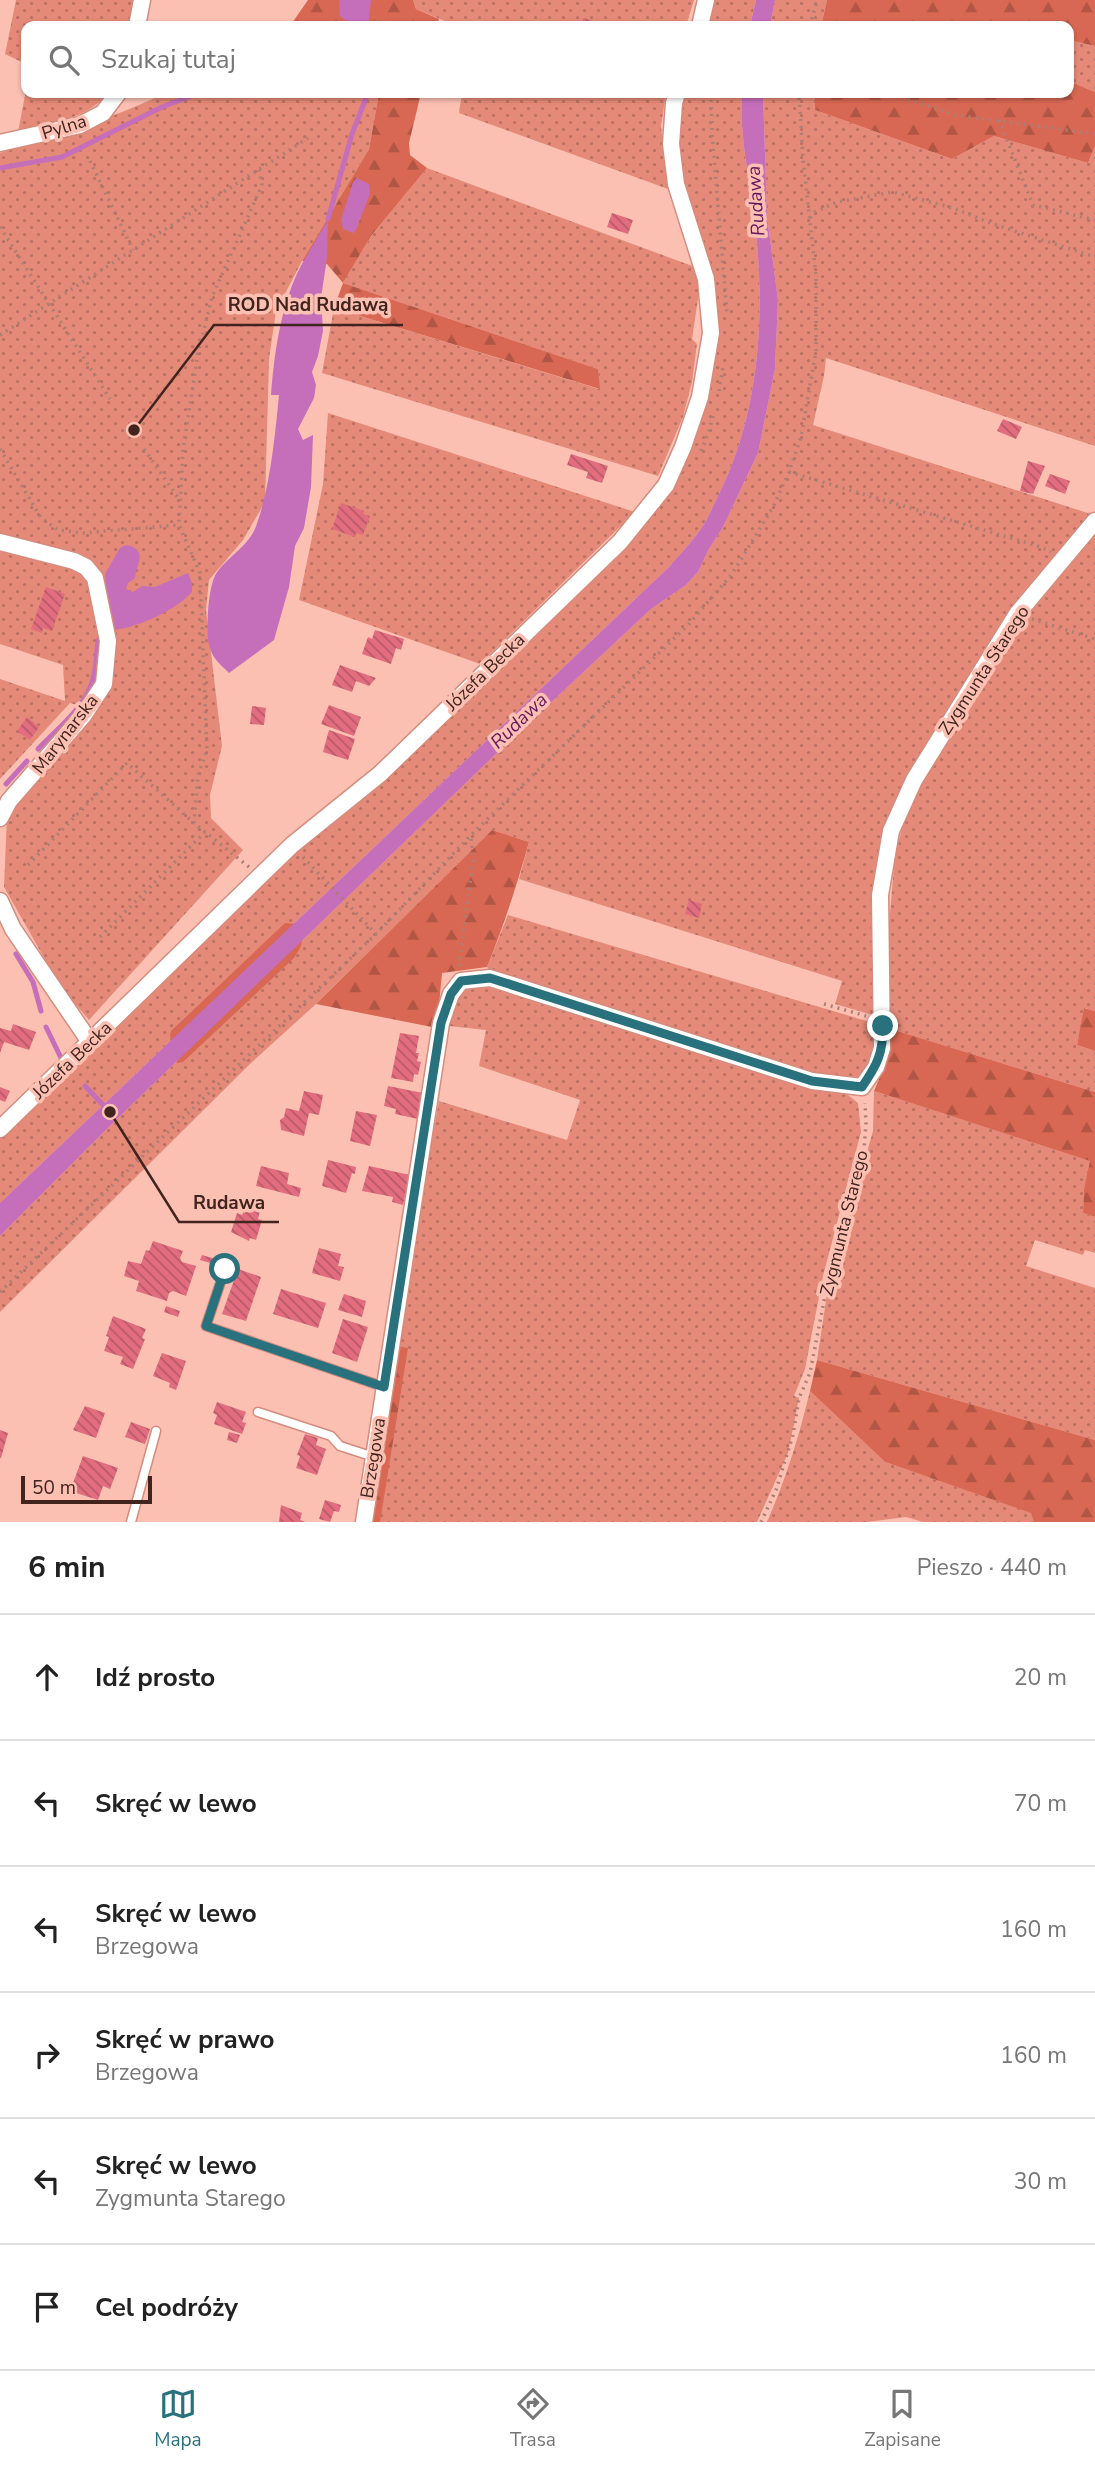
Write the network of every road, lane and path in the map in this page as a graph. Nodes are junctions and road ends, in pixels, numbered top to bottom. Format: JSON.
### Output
{"nodes":[{"id":1,"x":142,"y":0,"type":"edge"},
{"id":2,"x":706,"y":0,"type":"edge"},
{"id":3,"x":817,"y":0,"type":"edge"},
{"id":4,"x":138,"y":21,"type":"edge"},
{"id":5,"x":701,"y":21,"type":"edge"},
{"id":6,"x":811,"y":21,"type":"edge"},
{"id":7,"x":114,"y":98,"type":"edge"},
{"id":8,"x":676,"y":98,"type":"edge"},
{"id":9,"x":711,"y":98,"type":"edge"},
{"id":10,"x":800,"y":98,"type":"edge"},
{"id":11,"x":904,"y":98,"type":"edge"},
{"id":12,"x":999,"y":120,"type":"junction"},
{"id":13,"x":1095,"y":134,"type":"edge"},
{"id":14,"x":308,"y":138,"type":"dead end"},
{"id":15,"x":0,"y":143,"type":"edge"},
{"id":16,"x":90,"y":161,"type":"dead end"},
{"id":17,"x":259,"y":170,"type":"junction"},
{"id":18,"x":810,"y":218,"type":"junction"},
{"id":19,"x":1095,"y":220,"type":"edge"},
{"id":20,"x":0,"y":227,"type":"edge"},
{"id":21,"x":133,"y":250,"type":"junction"},
{"id":22,"x":1095,"y":257,"type":"edge"},
{"id":23,"x":50,"y":303,"type":"junction"},
{"id":24,"x":727,"y":317,"type":"dead end"},
{"id":25,"x":0,"y":335,"type":"edge"},
{"id":26,"x":723,"y":365,"type":"dead end"},
{"id":27,"x":719,"y":391,"type":"dead end"},
{"id":28,"x":110,"y":399,"type":"dead end"},
{"id":29,"x":716,"y":404,"type":"dead end"},
{"id":30,"x":0,"y":449,"type":"edge"},
{"id":31,"x":144,"y":449,"type":"dead end"},
{"id":32,"x":700,"y":452,"type":"dead end"},
{"id":33,"x":789,"y":472,"type":"junction"},
{"id":34,"x":180,"y":500,"type":"junction"},
{"id":35,"x":1095,"y":521,"type":"edge"},
{"id":36,"x":179,"y":525,"type":"junction"},
{"id":37,"x":0,"y":542,"type":"edge"},
{"id":38,"x":1065,"y":559,"type":"junction"},
{"id":39,"x":1017,"y":614,"type":"junction"},
{"id":40,"x":1095,"y":639,"type":"edge"},
{"id":41,"x":0,"y":818,"type":"edge"},
{"id":42,"x":194,"y":823,"type":"junction"},
{"id":43,"x":205,"y":832,"type":"junction"},
{"id":44,"x":471,"y":835,"type":"junction"},
{"id":45,"x":303,"y":856,"type":"dead end"},
{"id":46,"x":28,"y":865,"type":"dead end"},
{"id":47,"x":260,"y":877,"type":"junction"},
{"id":48,"x":0,"y":901,"type":"edge"},
{"id":49,"x":376,"y":934,"type":"junction"},
{"id":50,"x":100,"y":937,"type":"dead end"},
{"id":51,"x":461,"y":981,"type":"junction"},
{"id":52,"x":824,"y":1004,"type":"dead end"},
{"id":53,"x":882,"y":1020,"type":"junction"},
{"id":54,"x":90,"y":1042,"type":"junction"},
{"id":55,"x":862,"y":1087,"type":"junction"},
{"id":56,"x":0,"y":1129,"type":"edge"},
{"id":57,"x":225,"y":1269,"type":"dead end"},
{"id":58,"x":0,"y":1292,"type":"edge"},
{"id":59,"x":384,"y":1387,"type":"junction"},
{"id":60,"x":258,"y":1412,"type":"dead end"},
{"id":61,"x":156,"y":1431,"type":"dead end"},
{"id":62,"x":374,"y":1457,"type":"junction"},
{"id":63,"x":131,"y":1522,"type":"edge"},
{"id":64,"x":364,"y":1522,"type":"edge"},
{"id":65,"x":761,"y":1522,"type":"edge"}],
"edges":[{"from":1,"to":4,"type":"street"},
{"from":2,"to":5,"type":"street"},
{"from":3,"to":6,"type":"path"},
{"from":7,"to":15,"type":"street","name":"Pylna"},
{"from":8,"to":47,"type":"street","name":"Józefa Becka"},
{"from":9,"to":24,"type":"path"},
{"from":10,"to":18,"type":"path"},
{"from":11,"to":12,"type":"path"},
{"from":12,"to":13,"type":"path"},
{"from":12,"to":19,"type":"path"},
{"from":14,"to":17,"type":"path"},
{"from":16,"to":21,"type":"path"},
{"from":17,"to":21,"type":"path"},
{"from":17,"to":34,"type":"path"},
{"from":18,"to":22,"type":"path"},
{"from":18,"to":33,"type":"path"},
{"from":20,"to":23,"type":"path"},
{"from":21,"to":23,"type":"path"},
{"from":23,"to":25,"type":"path"},
{"from":23,"to":28,"type":"path"},
{"from":26,"to":27,"type":"path"},
{"from":29,"to":32,"type":"path"},
{"from":30,"to":36,"type":"path"},
{"from":31,"to":34,"type":"path"},
{"from":33,"to":38,"type":"path"},
{"from":33,"to":44,"type":"path"},
{"from":34,"to":36,"type":"path"},
{"from":35,"to":38,"type":"street","name":"Zygmunta Starego"},
{"from":36,"to":42,"type":"path"},
{"from":37,"to":41,"type":"street","name":"Marynarska"},
{"from":38,"to":39,"type":"street","name":"Zygmunta Starego"},
{"from":39,"to":40,"type":"path"},
{"from":39,"to":53,"type":"street","name":"Zygmunta Starego"},
{"from":42,"to":43,"type":"path"},
{"from":42,"to":46,"type":"path"},
{"from":43,"to":47,"type":"path"},
{"from":43,"to":50,"type":"path"},
{"from":44,"to":49,"type":"path"},
{"from":44,"to":51,"type":"path"},
{"from":45,"to":49,"type":"path"},
{"from":47,"to":54,"type":"street","name":"Józefa Becka"},
{"from":48,"to":54,"type":"street"},
{"from":49,"to":58,"type":"path"},
{"from":51,"to":55,"type":"street"},
{"from":51,"to":59,"type":"street","name":"Brzegowa"},
{"from":52,"to":53,"type":"path"},
{"from":53,"to":55,"type":"street","name":"Zygmunta Starego"},
{"from":54,"to":56,"type":"street","name":"Józefa Becka"},
{"from":55,"to":65,"type":"path","name":"Zygmunta Starego"},
{"from":57,"to":59,"type":"lane"},
{"from":59,"to":62,"type":"street","name":"Brzegowa"},
{"from":60,"to":62,"type":"lane"},
{"from":61,"to":63,"type":"lane"},
{"from":62,"to":64,"type":"street","name":"Brzegowa"}]}
